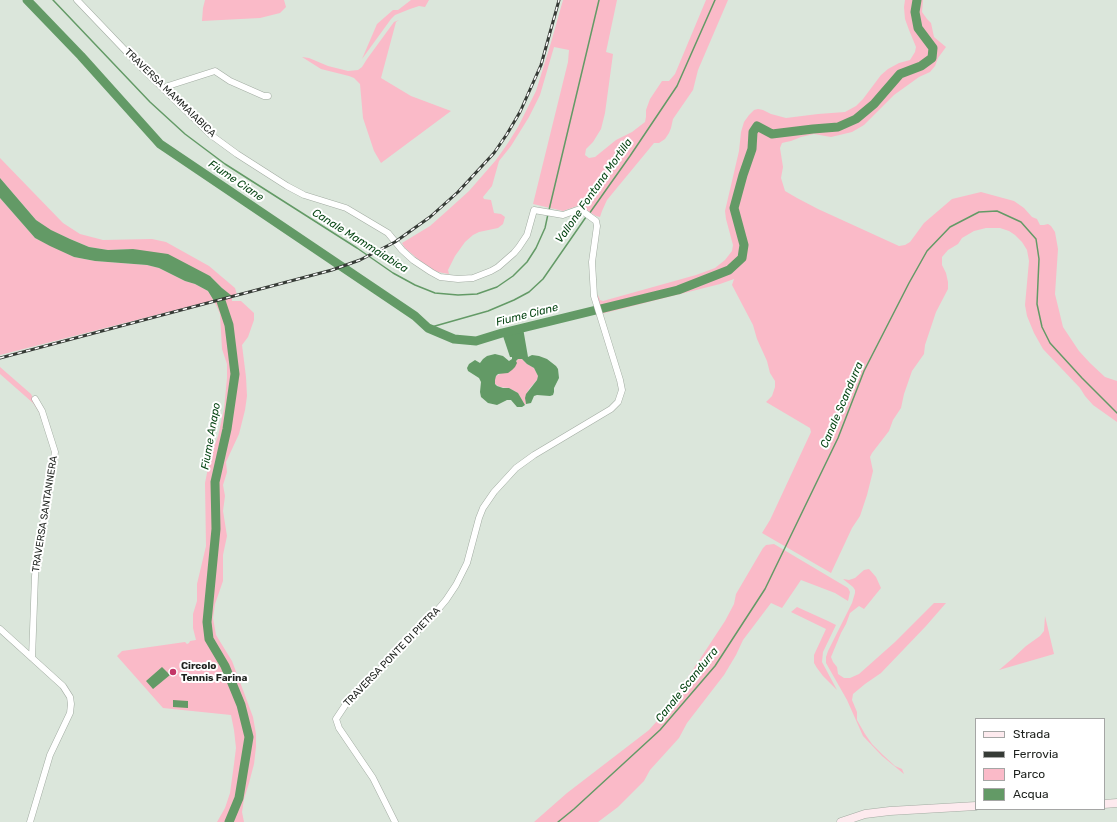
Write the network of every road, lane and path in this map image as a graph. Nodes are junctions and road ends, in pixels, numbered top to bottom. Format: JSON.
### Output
{"nodes":[{"id":1,"x":77,"y":0,"type":"edge"},
{"id":2,"x":164,"y":89,"type":"junction"},
{"id":3,"x":268,"y":96,"type":"dead end"},
{"id":4,"x":599,"y":315,"type":"joint"},
{"id":5,"x":36,"y":398,"type":"dead end"},
{"id":6,"x":0,"y":629,"type":"edge"},
{"id":7,"x":32,"y":658,"type":"junction"},
{"id":8,"x":1117,"y":803,"type":"edge"},
{"id":9,"x":1105,"y":804,"type":"edge"},
{"id":10,"x":975,"y":806,"type":"edge"},
{"id":11,"x":30,"y":822,"type":"edge"},
{"id":12,"x":395,"y":822,"type":"edge"},
{"id":13,"x":841,"y":822,"type":"edge"}],
"edges":[{"from":1,"to":2,"type":"street","name":"TRAVERSA MAMMAIABICA"},
{"from":2,"to":3,"type":"street"},
{"from":2,"to":4,"type":"street","name":"TRAVERSA MAMMAIABICA"},
{"from":4,"to":12,"type":"street","name":"TRAVERSA PONTE DI PIETRA"},
{"from":5,"to":7,"type":"street","name":"TRAVERSA SANTANNERA"},
{"from":6,"to":7,"type":"street"},
{"from":7,"to":11,"type":"street"},
{"from":8,"to":9,"type":"street"},
{"from":10,"to":13,"type":"street"}]}
